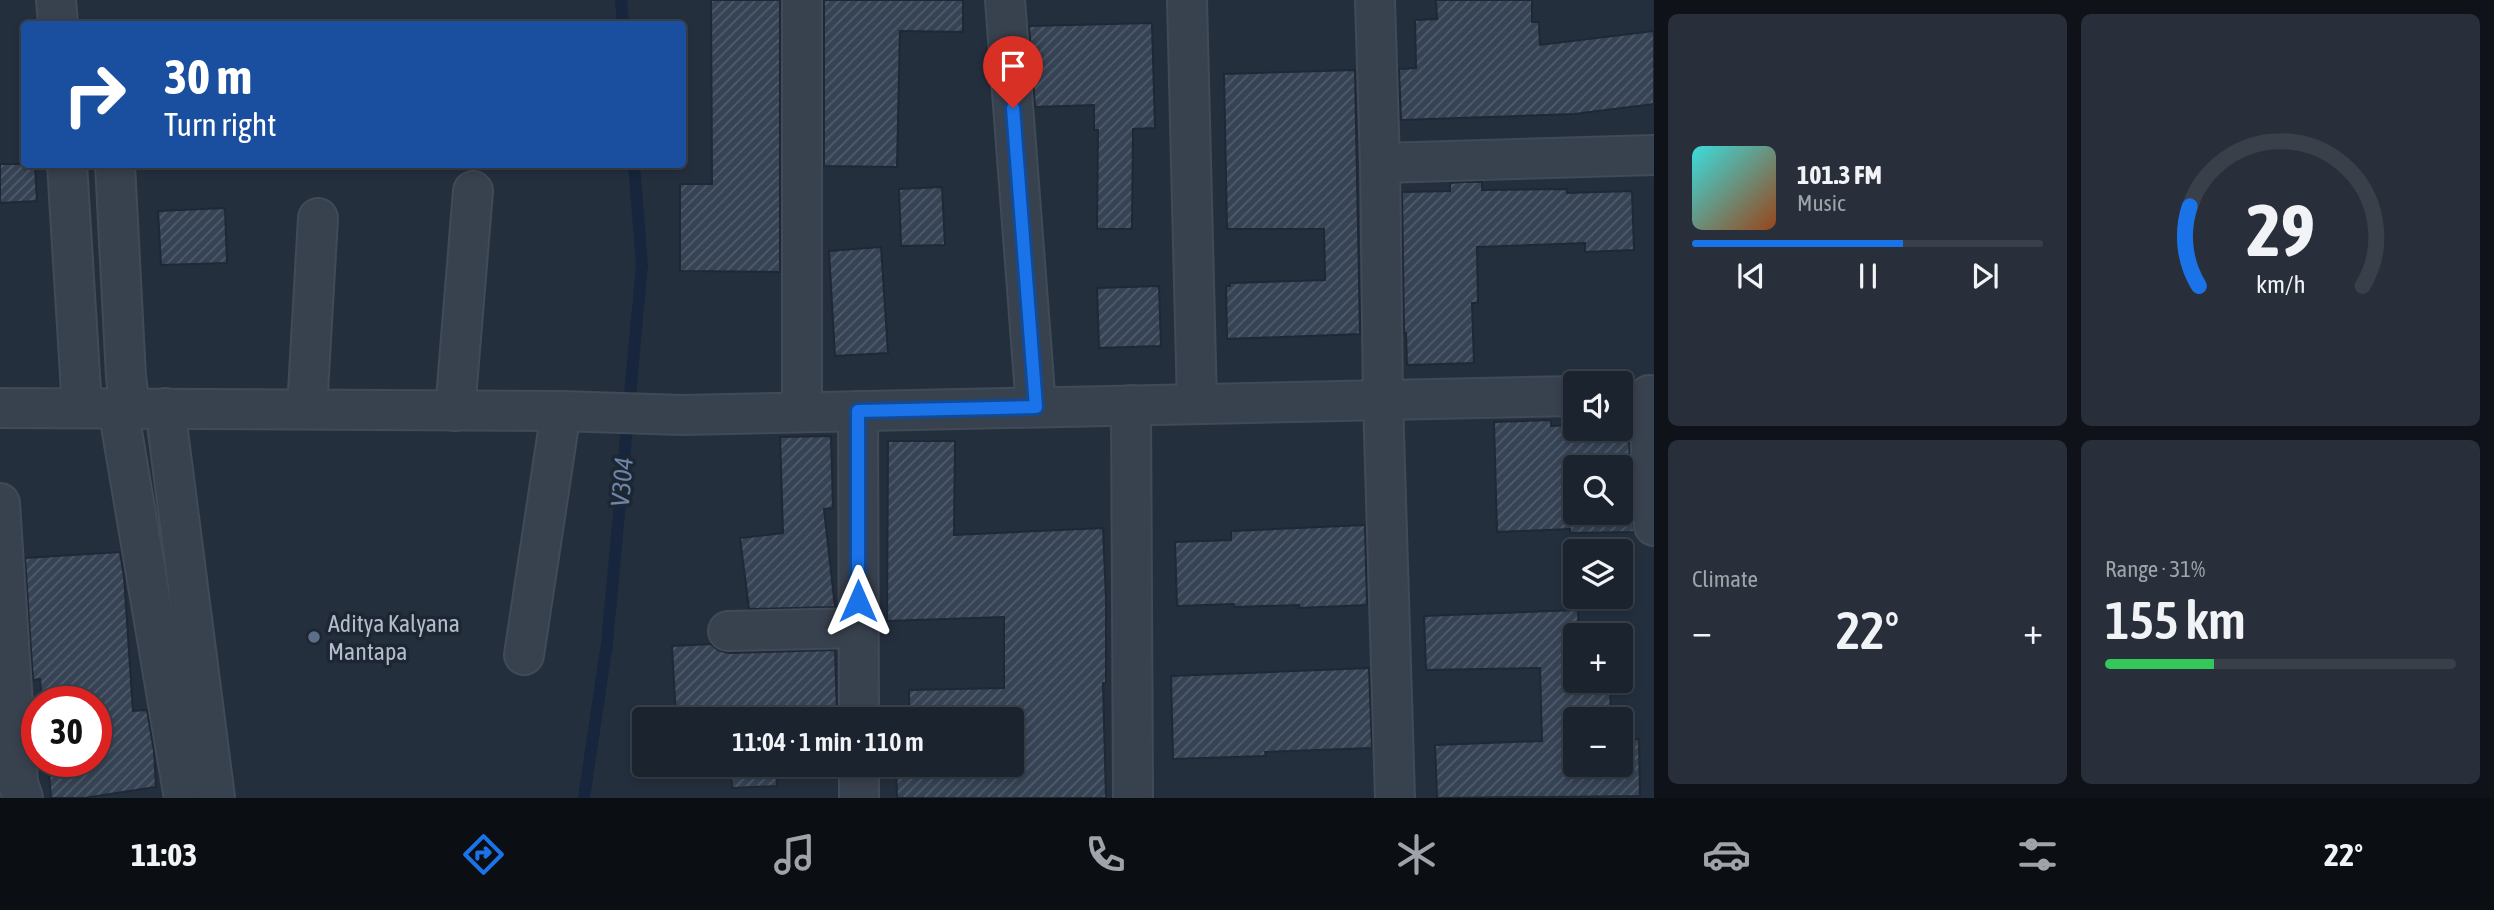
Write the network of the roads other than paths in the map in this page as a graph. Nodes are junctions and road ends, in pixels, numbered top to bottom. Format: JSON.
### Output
{"nodes":[{"id":1,"x":56,"y":0,"type":"edge"},
{"id":2,"x":802,"y":0,"type":"edge"},
{"id":3,"x":1005,"y":0,"type":"edge"},
{"id":4,"x":1187,"y":0,"type":"edge"},
{"id":5,"x":1375,"y":0,"type":"edge"},
{"id":6,"x":58,"y":21,"type":"edge"},
{"id":7,"x":1654,"y":155,"type":"edge"},
{"id":8,"x":1380,"y":163,"type":"junction"},
{"id":9,"x":68,"y":168,"type":"edge"},
{"id":10,"x":115,"y":168,"type":"edge"},
{"id":11,"x":473,"y":191,"type":"dead end"},
{"id":12,"x":317,"y":218,"type":"dead end"},
{"id":13,"x":1641,"y":395,"type":"edge"},
{"id":14,"x":1563,"y":396,"type":"edge"},
{"id":15,"x":1383,"y":400,"type":"junction"},
{"id":16,"x":1197,"y":404,"type":"junction"},
{"id":17,"x":1131,"y":405,"type":"junction"},
{"id":18,"x":1036,"y":407,"type":"junction"},
{"id":19,"x":0,"y":408,"type":"edge"},
{"id":20,"x":124,"y":408,"type":"junction"},
{"id":21,"x":307,"y":410,"type":"junction"},
{"id":22,"x":454,"y":411,"type":"junction"},
{"id":23,"x":858,"y":411,"type":"junction"},
{"id":24,"x":574,"y":412,"type":"junction"},
{"id":25,"x":802,"y":412,"type":"junction"},
{"id":26,"x":0,"y":503,"type":"edge"},
{"id":27,"x":1654,"y":526,"type":"edge"},
{"id":28,"x":858,"y":628,"type":"junction"},
{"id":29,"x":729,"y":631,"type":"dead end"},
{"id":30,"x":524,"y":655,"type":"dead end"},
{"id":31,"x":859,"y":707,"type":"edge"},
{"id":32,"x":859,"y":777,"type":"edge"},
{"id":33,"x":23,"y":798,"type":"edge"},
{"id":34,"x":184,"y":798,"type":"edge"},
{"id":35,"x":215,"y":798,"type":"edge"},
{"id":36,"x":859,"y":798,"type":"edge"},
{"id":37,"x":1133,"y":798,"type":"edge"},
{"id":38,"x":1395,"y":798,"type":"edge"}],
"edges":[{"from":1,"to":6,"type":"street"},
{"from":2,"to":25,"type":"street"},
{"from":3,"to":18,"type":"street"},
{"from":4,"to":16,"type":"street"},
{"from":5,"to":8,"type":"street"},
{"from":7,"to":8,"type":"street"},
{"from":8,"to":15,"type":"street"},
{"from":9,"to":20,"type":"street"},
{"from":10,"to":20,"type":"street"},
{"from":11,"to":22,"type":"street"},
{"from":12,"to":21,"type":"street"},
{"from":13,"to":27,"type":"street"},
{"from":14,"to":15,"type":"street"},
{"from":15,"to":16,"type":"street"},
{"from":15,"to":38,"type":"street"},
{"from":16,"to":17,"type":"street"},
{"from":17,"to":18,"type":"street"},
{"from":17,"to":37,"type":"street"},
{"from":18,"to":23,"type":"street"},
{"from":19,"to":20,"type":"street"},
{"from":20,"to":21,"type":"street"},
{"from":20,"to":34,"type":"street"},
{"from":20,"to":35,"type":"street"},
{"from":21,"to":22,"type":"street"},
{"from":22,"to":24,"type":"street"},
{"from":23,"to":25,"type":"street"},
{"from":23,"to":28,"type":"street"},
{"from":24,"to":25,"type":"street"},
{"from":24,"to":30,"type":"street"},
{"from":26,"to":33,"type":"street"},
{"from":28,"to":29,"type":"street"},
{"from":28,"to":31,"type":"street"},
{"from":32,"to":36,"type":"street"}]}
